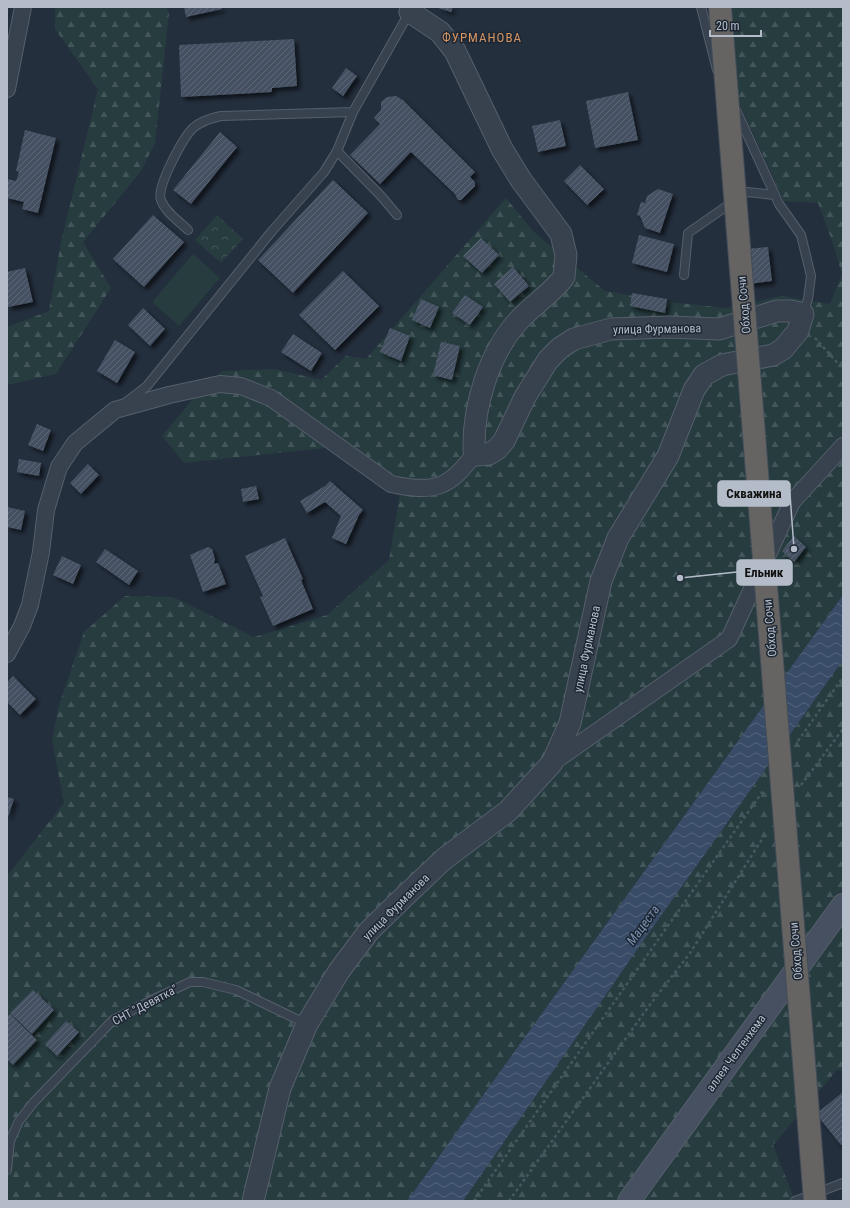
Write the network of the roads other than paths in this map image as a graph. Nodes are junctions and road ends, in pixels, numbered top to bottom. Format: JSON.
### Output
{"nodes":[{"id":1,"x":23,"y":7,"type":"edge"},
{"id":2,"x":701,"y":7,"type":"edge"},
{"id":3,"x":720,"y":7,"type":"edge"},
{"id":4,"x":409,"y":9,"type":"edge"},
{"id":5,"x":7,"y":89,"type":"edge"},
{"id":6,"x":353,"y":112,"type":"junction"},
{"id":7,"x":337,"y":151,"type":"junction"},
{"id":8,"x":775,"y":195,"type":"junction"},
{"id":9,"x":397,"y":215,"type":"dead end"},
{"id":10,"x":188,"y":230,"type":"dead end"},
{"id":11,"x":684,"y":275,"type":"dead end"},
{"id":12,"x":802,"y":318,"type":"junction"},
{"id":13,"x":114,"y":410,"type":"junction"},
{"id":14,"x":843,"y":446,"type":"edge"},
{"id":15,"x":475,"y":453,"type":"junction"},
{"id":16,"x":7,"y":654,"type":"edge"},
{"id":17,"x":552,"y":763,"type":"junction"},
{"id":18,"x":843,"y":905,"type":"edge"},
{"id":19,"x":307,"y":1024,"type":"junction"},
{"id":20,"x":7,"y":1170,"type":"edge"},
{"id":21,"x":843,"y":1183,"type":"edge"},
{"id":22,"x":253,"y":1201,"type":"edge"},
{"id":23,"x":629,"y":1201,"type":"edge"},
{"id":24,"x":795,"y":1201,"type":"edge"},
{"id":25,"x":816,"y":1201,"type":"edge"}],
"edges":[{"from":1,"to":5,"type":"street"},
{"from":2,"to":8,"type":"lane"},
{"from":3,"to":25,"type":"highway","name":"Обход Сочи","bridge":true},
{"from":4,"to":6,"type":"lane"},
{"from":4,"to":15,"type":"street"},
{"from":6,"to":7,"type":"lane"},
{"from":6,"to":10,"type":"lane"},
{"from":7,"to":9,"type":"lane"},
{"from":7,"to":13,"type":"lane"},
{"from":8,"to":11,"type":"lane"},
{"from":8,"to":12,"type":"lane"},
{"from":12,"to":15,"type":"street","name":"улица Фурманова"},
{"from":12,"to":17,"type":"street","name":"улица Фурманова"},
{"from":13,"to":15,"type":"street"},
{"from":13,"to":16,"type":"street"},
{"from":14,"to":17,"type":"street","name":"улица Фурманова"},
{"from":17,"to":19,"type":"street","name":"улица Фурманова"},
{"from":18,"to":23,"type":"main road","name":"аллея Челтенхема"},
{"from":19,"to":20,"type":"lane","name":"СНТ \"Девятка\""},
{"from":19,"to":22,"type":"street","name":"улица Фурманова"},
{"from":21,"to":24,"type":"lane"}]}
